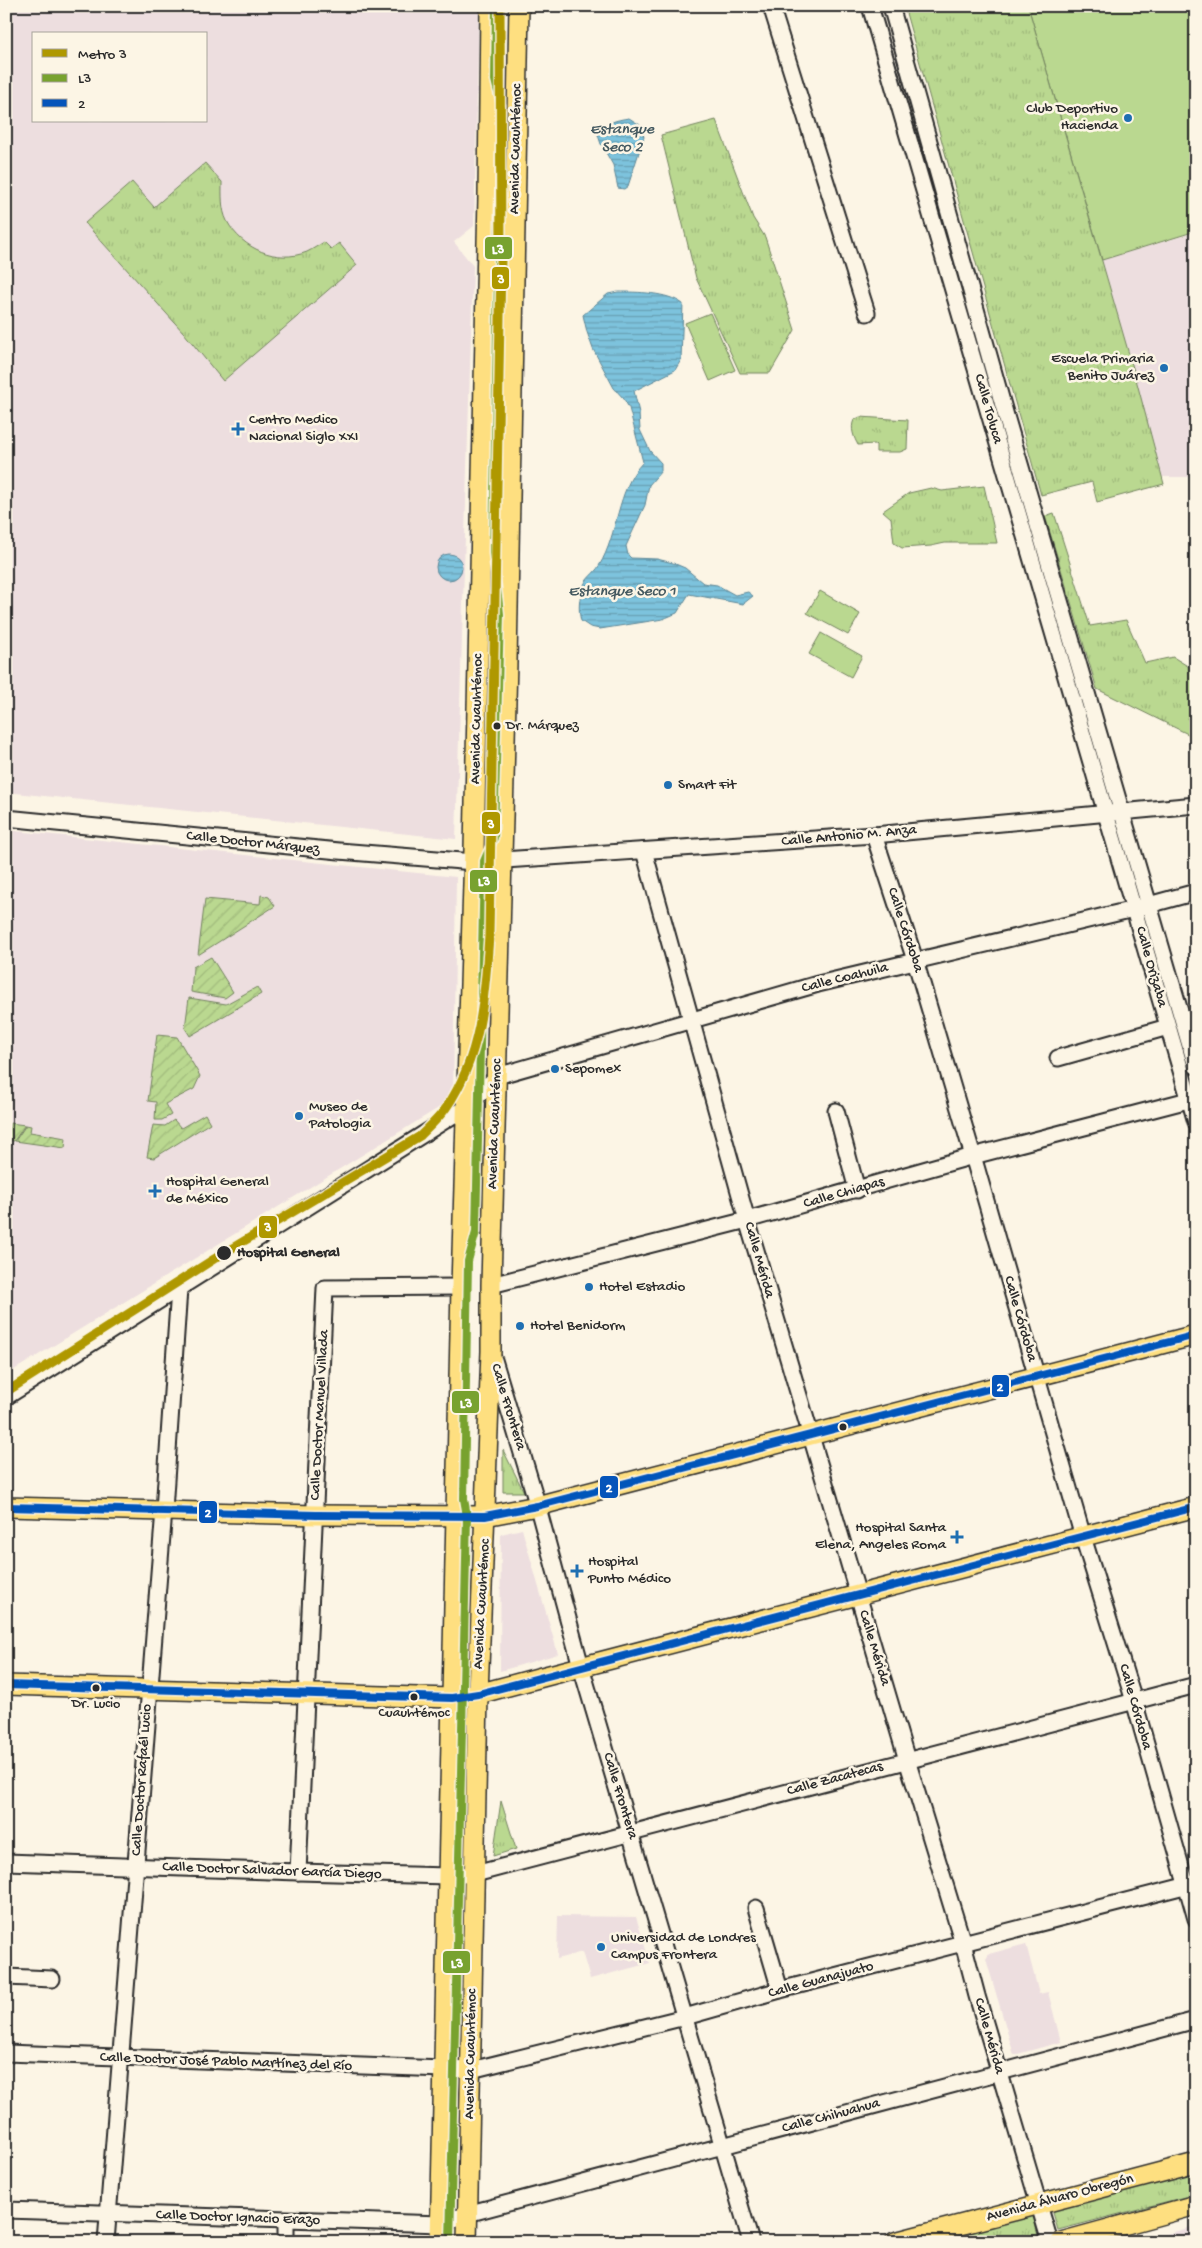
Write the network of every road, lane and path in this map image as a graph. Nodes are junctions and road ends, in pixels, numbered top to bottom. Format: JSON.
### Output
{"nodes":[{"id":1,"x":490,"y":6,"type":"edge"},
{"id":2,"x":519,"y":6,"type":"edge"},
{"id":3,"x":771,"y":6,"type":"edge"},
{"id":4,"x":870,"y":6,"type":"edge"},
{"id":5,"x":891,"y":6,"type":"edge"},
{"id":6,"x":867,"y":313,"type":"dead end"},
{"id":7,"x":1006,"y":416,"type":"junction"},
{"id":8,"x":991,"y":420,"type":"junction"},
{"id":9,"x":1196,"y":805,"type":"edge"},
{"id":10,"x":1121,"y":811,"type":"junction"},
{"id":11,"x":1104,"y":812,"type":"junction"},
{"id":12,"x":6,"y":818,"type":"edge"},
{"id":13,"x":874,"y":835,"type":"junction"},
{"id":14,"x":644,"y":851,"type":"junction"},
{"id":15,"x":501,"y":860,"type":"junction"},
{"id":16,"x":474,"y":862,"type":"junction"},
{"id":17,"x":1196,"y":892,"type":"edge"},
{"id":18,"x":1150,"y":904,"type":"junction"},
{"id":19,"x":1134,"y":909,"type":"junction"},
{"id":20,"x":915,"y":960,"type":"junction"},
{"id":21,"x":692,"y":1020,"type":"junction"},
{"id":22,"x":1168,"y":1027,"type":"junction"},
{"id":23,"x":1058,"y":1058,"type":"dead end"},
{"id":24,"x":1196,"y":1066,"type":"edge"},
{"id":25,"x":497,"y":1076,"type":"junction"},
{"id":26,"x":1193,"y":1099,"type":"edge"},
{"id":27,"x":468,"y":1106,"type":"junction"},
{"id":28,"x":836,"y":1111,"type":"dead end"},
{"id":29,"x":1196,"y":1122,"type":"edge"},
{"id":30,"x":974,"y":1156,"type":"junction"},
{"id":31,"x":857,"y":1190,"type":"junction"},
{"id":32,"x":747,"y":1220,"type":"junction"},
{"id":33,"x":490,"y":1285,"type":"junction"},
{"id":34,"x":461,"y":1287,"type":"junction"},
{"id":35,"x":179,"y":1289,"type":"junction"},
{"id":36,"x":1196,"y":1335,"type":"edge"},
{"id":37,"x":491,"y":1351,"type":"junction"},
{"id":38,"x":1036,"y":1376,"type":"junction"},
{"id":39,"x":6,"y":1397,"type":"edge"},
{"id":40,"x":811,"y":1435,"type":"junction"},
{"id":41,"x":537,"y":1506,"type":"junction"},
{"id":42,"x":6,"y":1507,"type":"edge"},
{"id":43,"x":1196,"y":1507,"type":"edge"},
{"id":44,"x":164,"y":1510,"type":"junction"},
{"id":45,"x":316,"y":1515,"type":"junction"},
{"id":46,"x":456,"y":1515,"type":"junction"},
{"id":47,"x":485,"y":1516,"type":"junction"},
{"id":48,"x":1083,"y":1537,"type":"junction"},
{"id":49,"x":858,"y":1595,"type":"junction"},
{"id":50,"x":582,"y":1667,"type":"junction"},
{"id":51,"x":6,"y":1685,"type":"edge"},
{"id":52,"x":1196,"y":1686,"type":"edge"},
{"id":53,"x":149,"y":1689,"type":"junction"},
{"id":54,"x":306,"y":1693,"type":"junction"},
{"id":55,"x":478,"y":1694,"type":"junction"},
{"id":56,"x":452,"y":1698,"type":"junction"},
{"id":57,"x":1134,"y":1701,"type":"junction"},
{"id":58,"x":907,"y":1760,"type":"junction"},
{"id":59,"x":631,"y":1833,"type":"junction"},
{"id":60,"x":6,"y":1862,"type":"edge"},
{"id":61,"x":136,"y":1867,"type":"junction"},
{"id":62,"x":298,"y":1872,"type":"junction"},
{"id":63,"x":475,"y":1874,"type":"junction"},
{"id":64,"x":448,"y":1876,"type":"junction"},
{"id":65,"x":1191,"y":1884,"type":"edge"},
{"id":66,"x":756,"y":1908,"type":"dead end"},
{"id":67,"x":1196,"y":1919,"type":"edge"},
{"id":68,"x":963,"y":1943,"type":"junction"},
{"id":69,"x":6,"y":1977,"type":"edge"},
{"id":70,"x":52,"y":1979,"type":"dead end"},
{"id":71,"x":780,"y":1990,"type":"junction"},
{"id":72,"x":685,"y":2017,"type":"junction"},
{"id":73,"x":1196,"y":2020,"type":"edge"},
{"id":74,"x":6,"y":2053,"type":"edge"},
{"id":75,"x":122,"y":2058,"type":"junction"},
{"id":76,"x":445,"y":2070,"type":"junction"},
{"id":77,"x":471,"y":2070,"type":"junction"},
{"id":78,"x":999,"y":2072,"type":"junction"},
{"id":79,"x":722,"y":2144,"type":"junction"},
{"id":80,"x":1196,"y":2162,"type":"edge"},
{"id":81,"x":1038,"y":2204,"type":"junction"},
{"id":82,"x":1196,"y":2205,"type":"edge"},
{"id":83,"x":6,"y":2210,"type":"edge"},
{"id":84,"x":108,"y":2213,"type":"junction"},
{"id":85,"x":467,"y":2214,"type":"junction"},
{"id":86,"x":286,"y":2220,"type":"junction"},
{"id":87,"x":440,"y":2233,"type":"edge"},
{"id":88,"x":106,"y":2242,"type":"edge"},
{"id":89,"x":286,"y":2242,"type":"edge"},
{"id":90,"x":467,"y":2242,"type":"edge"},
{"id":91,"x":751,"y":2242,"type":"edge"},
{"id":92,"x":895,"y":2242,"type":"edge"},
{"id":93,"x":1050,"y":2242,"type":"edge"},
{"id":94,"x":1061,"y":2242,"type":"edge"}],
"edges":[{"from":1,"to":16,"type":"main road","name":"Avenida Cuauhtémoc"},
{"from":2,"to":15,"type":"main road","name":"Avenida Cuauhtémoc"},
{"from":3,"to":6,"type":"street"},
{"from":4,"to":8,"type":"street","name":"Calle Toluca"},
{"from":5,"to":7,"type":"street","name":"Calle Toluca"},
{"from":7,"to":8,"type":"street"},
{"from":7,"to":10,"type":"street","name":"Calle Toluca"},
{"from":8,"to":11,"type":"street","name":"Calle Toluca"},
{"from":9,"to":10,"type":"street","name":"Calle Antonio M. Anza"},
{"from":10,"to":11,"type":"street","name":"Calle Antonio M. Anza"},
{"from":10,"to":18,"type":"street","name":"Calle Orizaba"},
{"from":11,"to":13,"type":"street","name":"Calle Antonio M. Anza"},
{"from":11,"to":19,"type":"street","name":"Calle Orizaba"},
{"from":12,"to":16,"type":"street","name":"Calle Doctor Márquez"},
{"from":13,"to":14,"type":"street","name":"Calle Antonio M. Anza"},
{"from":13,"to":20,"type":"street","name":"Calle Córdoba"},
{"from":14,"to":15,"type":"street","name":"Calle Antonio M. Anza"},
{"from":14,"to":21,"type":"street","name":"Calle Mérida"},
{"from":15,"to":16,"type":"street","name":"Calle Doctor Márquez"},
{"from":15,"to":25,"type":"main road","name":"Avenida Cuauhtémoc"},
{"from":16,"to":27,"type":"main road","name":"Avenida Cuauhtémoc"},
{"from":17,"to":18,"type":"street","name":"Calle Coahuila"},
{"from":18,"to":19,"type":"street","name":"Calle Coahuila"},
{"from":18,"to":24,"type":"street","name":"Calle Orizaba"},
{"from":19,"to":20,"type":"street","name":"Calle Coahuila"},
{"from":19,"to":22,"type":"street","name":"Calle Orizaba"},
{"from":20,"to":21,"type":"street","name":"Calle Coahuila"},
{"from":20,"to":30,"type":"street","name":"Calle Córdoba"},
{"from":21,"to":25,"type":"street","name":"Calle Coahuila"},
{"from":21,"to":32,"type":"street","name":"Calle Mérida"},
{"from":22,"to":23,"type":"street"},
{"from":22,"to":26,"type":"street","name":"Calle Orizaba"},
{"from":25,"to":27,"type":"street"},
{"from":25,"to":33,"type":"main road","name":"Avenida Cuauhtémoc"},
{"from":26,"to":29,"type":"street","name":"Calle Orizaba"},
{"from":26,"to":30,"type":"street","name":"Calle Chiapas"},
{"from":27,"to":34,"type":"main road","name":"Avenida Cuauhtémoc"},
{"from":27,"to":35,"type":"street"},
{"from":28,"to":31,"type":"street"},
{"from":30,"to":31,"type":"street","name":"Calle Chiapas"},
{"from":30,"to":38,"type":"street","name":"Calle Córdoba"},
{"from":31,"to":32,"type":"street","name":"Calle Chiapas"},
{"from":32,"to":33,"type":"street","name":"Calle Chiapas"},
{"from":32,"to":40,"type":"street","name":"Calle Mérida"},
{"from":33,"to":37,"type":"main road","name":"Avenida Cuauhtémoc"},
{"from":34,"to":45,"type":"street","name":"Calle Doctor Manuel Villada"},
{"from":34,"to":46,"type":"main road","name":"Avenida Cuauhtémoc"},
{"from":35,"to":39,"type":"street"},
{"from":35,"to":44,"type":"street","name":"Calle Doctor Rafaél Lucio"},
{"from":36,"to":38,"type":"main road"},
{"from":37,"to":41,"type":"street","name":"Calle Frontera"},
{"from":37,"to":47,"type":"main road","name":"Avenida Cuauhtémoc"},
{"from":38,"to":40,"type":"main road"},
{"from":38,"to":48,"type":"street","name":"Calle Córdoba"},
{"from":40,"to":41,"type":"main road"},
{"from":40,"to":49,"type":"street","name":"Calle Mérida"},
{"from":41,"to":47,"type":"main road"},
{"from":41,"to":50,"type":"street","name":"Calle Frontera"},
{"from":42,"to":44,"type":"main road"},
{"from":43,"to":48,"type":"main road"},
{"from":44,"to":45,"type":"main road"},
{"from":44,"to":53,"type":"street","name":"Calle Doctor Rafaél Lucio"},
{"from":45,"to":46,"type":"main road"},
{"from":45,"to":54,"type":"street","name":"Calle Doctor Manuel Villada"},
{"from":46,"to":47,"type":"main road"},
{"from":46,"to":56,"type":"main road","name":"Avenida Cuauhtémoc"},
{"from":47,"to":55,"type":"main road","name":"Avenida Cuauhtémoc"},
{"from":48,"to":49,"type":"main road"},
{"from":48,"to":57,"type":"street","name":"Calle Córdoba"},
{"from":49,"to":50,"type":"main road"},
{"from":49,"to":58,"type":"street","name":"Calle Mérida"},
{"from":50,"to":55,"type":"main road"},
{"from":50,"to":59,"type":"street","name":"Calle Frontera"},
{"from":51,"to":53,"type":"main road"},
{"from":52,"to":57,"type":"street","name":"Calle Zacatecas"},
{"from":53,"to":54,"type":"main road"},
{"from":53,"to":61,"type":"street","name":"Calle Doctor Rafaél Lucio"},
{"from":54,"to":56,"type":"main road"},
{"from":54,"to":62,"type":"street","name":"Calle Doctor Manuel Villada"},
{"from":55,"to":56,"type":"main road"},
{"from":55,"to":63,"type":"main road","name":"Avenida Cuauhtémoc"},
{"from":56,"to":64,"type":"main road","name":"Avenida Cuauhtémoc"},
{"from":57,"to":58,"type":"street","name":"Calle Zacatecas"},
{"from":57,"to":65,"type":"street","name":"Calle Córdoba"},
{"from":58,"to":59,"type":"street","name":"Calle Zacatecas"},
{"from":58,"to":68,"type":"street","name":"Calle Mérida"},
{"from":59,"to":63,"type":"street","name":"Calle Zacatecas"},
{"from":59,"to":72,"type":"street","name":"Calle Frontera"},
{"from":60,"to":61,"type":"street","name":"Calle Doctor Salvador García Diego"},
{"from":61,"to":62,"type":"street","name":"Calle Doctor Salvador García Diego"},
{"from":61,"to":75,"type":"street","name":"Calle Doctor Rafaél Lucio"},
{"from":62,"to":64,"type":"street","name":"Calle Doctor Salvador García Diego"},
{"from":63,"to":64,"type":"street","name":"Calle Doctor Salvador García Diego"},
{"from":63,"to":77,"type":"main road","name":"Avenida Cuauhtémoc"},
{"from":64,"to":76,"type":"main road","name":"Avenida Cuauhtémoc"},
{"from":65,"to":67,"type":"street","name":"Calle Córdoba"},
{"from":65,"to":68,"type":"street","name":"Calle Guanajuato"},
{"from":66,"to":71,"type":"street"},
{"from":68,"to":71,"type":"street","name":"Calle Guanajuato"},
{"from":68,"to":78,"type":"street","name":"Calle Mérida"},
{"from":69,"to":70,"type":"street"},
{"from":71,"to":72,"type":"street","name":"Calle Guanajuato"},
{"from":72,"to":77,"type":"street","name":"Calle Guanajuato"},
{"from":72,"to":79,"type":"street","name":"Calle Frontera"},
{"from":73,"to":78,"type":"street","name":"Calle Chihuahua"},
{"from":74,"to":75,"type":"street","name":"Calle Doctor José Pablo Martínez del Río"},
{"from":75,"to":76,"type":"street","name":"Calle Doctor José Pablo Martínez del Río"},
{"from":75,"to":84,"type":"street","name":"Calle Doctor Rafaél Lucio"},
{"from":76,"to":77,"type":"street","name":"Calle Guanajuato"},
{"from":76,"to":87,"type":"main road","name":"Avenida Cuauhtémoc"},
{"from":77,"to":85,"type":"main road","name":"Avenida Cuauhtémoc"},
{"from":78,"to":79,"type":"street","name":"Calle Chihuahua"},
{"from":78,"to":81,"type":"street","name":"Calle Mérida"},
{"from":79,"to":85,"type":"street","name":"Calle Chihuahua"},
{"from":79,"to":91,"type":"street","name":"Calle Frontera"},
{"from":80,"to":81,"type":"main road","name":"Avenida Álvaro Obregón"},
{"from":81,"to":92,"type":"main road","name":"Avenida Álvaro Obregón"},
{"from":81,"to":93,"type":"street","name":"Calle Mérida"},
{"from":82,"to":94,"type":"main road"},
{"from":83,"to":84,"type":"street","name":"Calle Doctor Ignacio Erazo"},
{"from":84,"to":86,"type":"street","name":"Calle Doctor Ignacio Erazo"},
{"from":84,"to":88,"type":"street","name":"Calle Doctor Rafaél Lucio"},
{"from":85,"to":87,"type":"street","name":"Calle Doctor Ignacio Erazo"},
{"from":85,"to":90,"type":"main road","name":"Avenida Cuauhtémoc"},
{"from":86,"to":87,"type":"street","name":"Calle Doctor Ignacio Erazo"},
{"from":86,"to":89,"type":"street"}]}
